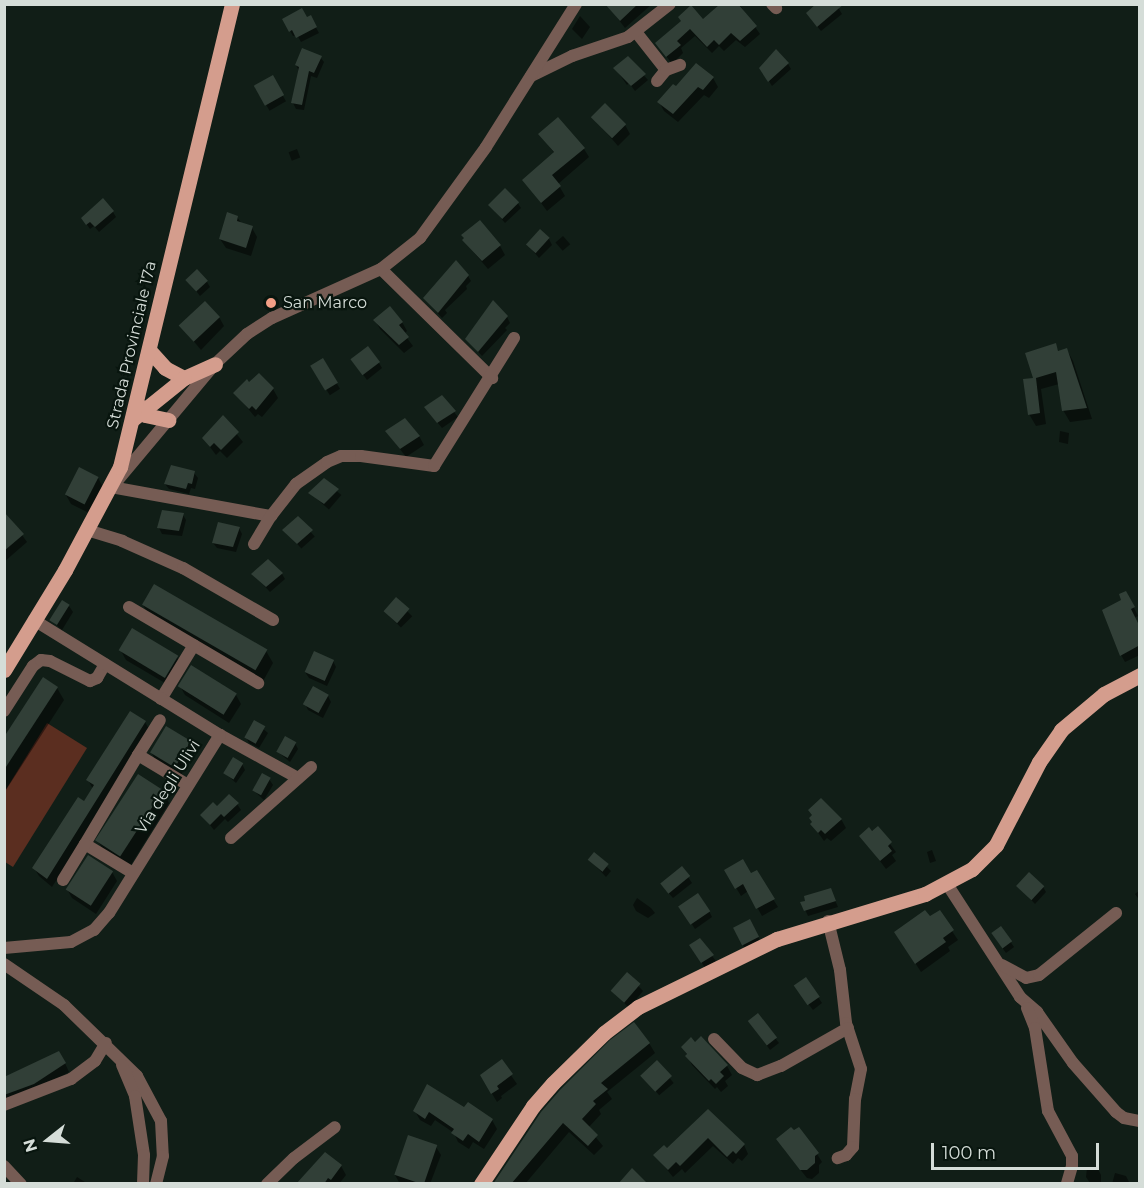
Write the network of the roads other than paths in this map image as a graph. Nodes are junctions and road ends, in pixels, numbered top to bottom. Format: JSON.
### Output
{"nodes":[{"id":1,"x":232,"y":4,"type":"edge"},
{"id":2,"x":576,"y":4,"type":"edge"},
{"id":3,"x":670,"y":4,"type":"edge"},
{"id":4,"x":636,"y":32,"type":"junction"},
{"id":5,"x":680,"y":65,"type":"dead end"},
{"id":6,"x":666,"y":70,"type":"junction"},
{"id":7,"x":529,"y":77,"type":"junction"},
{"id":8,"x":657,"y":81,"type":"dead end"},
{"id":9,"x":381,"y":269,"type":"junction"},
{"id":10,"x":514,"y":338,"type":"dead end"},
{"id":11,"x":149,"y":350,"type":"junction"},
{"id":12,"x":215,"y":364,"type":"junction"},
{"id":13,"x":184,"y":378,"type":"junction"},
{"id":14,"x":492,"y":378,"type":"junction"},
{"id":15,"x":137,"y":411,"type":"junction"},
{"id":16,"x":168,"y":420,"type":"junction"},
{"id":17,"x":111,"y":488,"type":"junction"},
{"id":18,"x":271,"y":516,"type":"junction"},
{"id":19,"x":87,"y":530,"type":"junction"},
{"id":20,"x":254,"y":544,"type":"dead end"},
{"id":21,"x":129,"y":607,"type":"dead end"},
{"id":22,"x":34,"y":620,"type":"junction"},
{"id":23,"x":273,"y":620,"type":"dead end"},
{"id":24,"x":194,"y":645,"type":"junction"},
{"id":25,"x":105,"y":664,"type":"junction"},
{"id":26,"x":4,"y":670,"type":"edge"},
{"id":27,"x":1140,"y":675,"type":"edge"},
{"id":28,"x":258,"y":683,"type":"dead end"},
{"id":29,"x":161,"y":699,"type":"junction"},
{"id":30,"x":4,"y":711,"type":"edge"},
{"id":31,"x":160,"y":720,"type":"dead end"},
{"id":32,"x":220,"y":735,"type":"junction"},
{"id":33,"x":138,"y":755,"type":"junction"},
{"id":34,"x":311,"y":767,"type":"dead end"},
{"id":35,"x":298,"y":778,"type":"junction"},
{"id":36,"x":188,"y":785,"type":"junction"},
{"id":37,"x":231,"y":838,"type":"dead end"},
{"id":38,"x":85,"y":844,"type":"junction"},
{"id":39,"x":133,"y":873,"type":"junction"},
{"id":40,"x":63,"y":880,"type":"dead end"},
{"id":41,"x":948,"y":884,"type":"junction"},
{"id":42,"x":1116,"y":913,"type":"dead end"},
{"id":43,"x":828,"y":921,"type":"junction"},
{"id":44,"x":4,"y":948,"type":"edge"},
{"id":45,"x":998,"y":963,"type":"junction"},
{"id":46,"x":4,"y":964,"type":"edge"},
{"id":47,"x":1020,"y":997,"type":"junction"},
{"id":48,"x":848,"y":1028,"type":"junction"},
{"id":49,"x":714,"y":1039,"type":"dead end"},
{"id":50,"x":106,"y":1043,"type":"junction"},
{"id":51,"x":119,"y":1058,"type":"junction"},
{"id":52,"x":4,"y":1106,"type":"edge"},
{"id":53,"x":1140,"y":1121,"type":"edge"},
{"id":54,"x":335,"y":1128,"type":"dead end"},
{"id":55,"x":838,"y":1158,"type":"dead end"},
{"id":56,"x":4,"y":1166,"type":"edge"},
{"id":57,"x":1072,"y":1166,"type":"junction"},
{"id":58,"x":21,"y":1184,"type":"edge"},
{"id":59,"x":143,"y":1184,"type":"edge"},
{"id":60,"x":156,"y":1184,"type":"edge"},
{"id":61,"x":267,"y":1184,"type":"edge"},
{"id":62,"x":481,"y":1184,"type":"edge"},
{"id":63,"x":1067,"y":1184,"type":"edge"},
{"id":64,"x":1075,"y":1184,"type":"edge"}],
"edges":[{"from":1,"to":11,"type":"main road","name":"Strada Provinciale 17a"},
{"from":2,"to":7,"type":"street"},
{"from":3,"to":4,"type":"street"},
{"from":4,"to":6,"type":"street"},
{"from":4,"to":7,"type":"street"},
{"from":5,"to":6,"type":"street"},
{"from":6,"to":8,"type":"street"},
{"from":7,"to":9,"type":"street"},
{"from":9,"to":12,"type":"street"},
{"from":9,"to":14,"type":"street"},
{"from":10,"to":14,"type":"street"},
{"from":11,"to":13,"type":"main road"},
{"from":11,"to":15,"type":"main road","name":"Strada Provinciale 17a"},
{"from":12,"to":13,"type":"main road"},
{"from":12,"to":16,"type":"street"},
{"from":13,"to":15,"type":"main road"},
{"from":14,"to":18,"type":"street"},
{"from":15,"to":16,"type":"main road"},
{"from":15,"to":17,"type":"main road","name":"Strada Provinciale 17a"},
{"from":16,"to":17,"type":"street"},
{"from":17,"to":18,"type":"street"},
{"from":17,"to":19,"type":"main road","name":"Strada Provinciale 17a"},
{"from":18,"to":20,"type":"street"},
{"from":19,"to":22,"type":"main road","name":"Strada Provinciale 17a"},
{"from":19,"to":23,"type":"street"},
{"from":21,"to":24,"type":"street"},
{"from":22,"to":25,"type":"street","name":"Via degli Ulivi"},
{"from":22,"to":26,"type":"main road","name":"Strada Provinciale 17a"},
{"from":24,"to":28,"type":"street"},
{"from":24,"to":29,"type":"street"},
{"from":25,"to":29,"type":"street","name":"Via degli Ulivi"},
{"from":25,"to":30,"type":"street"},
{"from":27,"to":41,"type":"main road"},
{"from":29,"to":32,"type":"street","name":"Via degli Ulivi"},
{"from":31,"to":33,"type":"street"},
{"from":32,"to":35,"type":"street"},
{"from":32,"to":36,"type":"street","name":"Via degli Ulivi"},
{"from":33,"to":36,"type":"street"},
{"from":33,"to":38,"type":"street"},
{"from":34,"to":35,"type":"street"},
{"from":35,"to":37,"type":"street"},
{"from":36,"to":39,"type":"street","name":"Via degli Ulivi"},
{"from":38,"to":39,"type":"street"},
{"from":38,"to":40,"type":"street"},
{"from":39,"to":44,"type":"street","name":"Via degli Ulivi"},
{"from":41,"to":43,"type":"main road"},
{"from":41,"to":45,"type":"street"},
{"from":42,"to":45,"type":"street"},
{"from":43,"to":48,"type":"street"},
{"from":43,"to":62,"type":"main road"},
{"from":45,"to":47,"type":"street"},
{"from":46,"to":50,"type":"street"},
{"from":47,"to":53,"type":"street"},
{"from":47,"to":57,"type":"street"},
{"from":48,"to":49,"type":"street"},
{"from":48,"to":55,"type":"street"},
{"from":50,"to":51,"type":"street"},
{"from":50,"to":52,"type":"street"},
{"from":51,"to":59,"type":"street"},
{"from":51,"to":60,"type":"street"},
{"from":54,"to":61,"type":"street"},
{"from":56,"to":58,"type":"street"},
{"from":57,"to":63,"type":"street"},
{"from":57,"to":64,"type":"street"}]}
